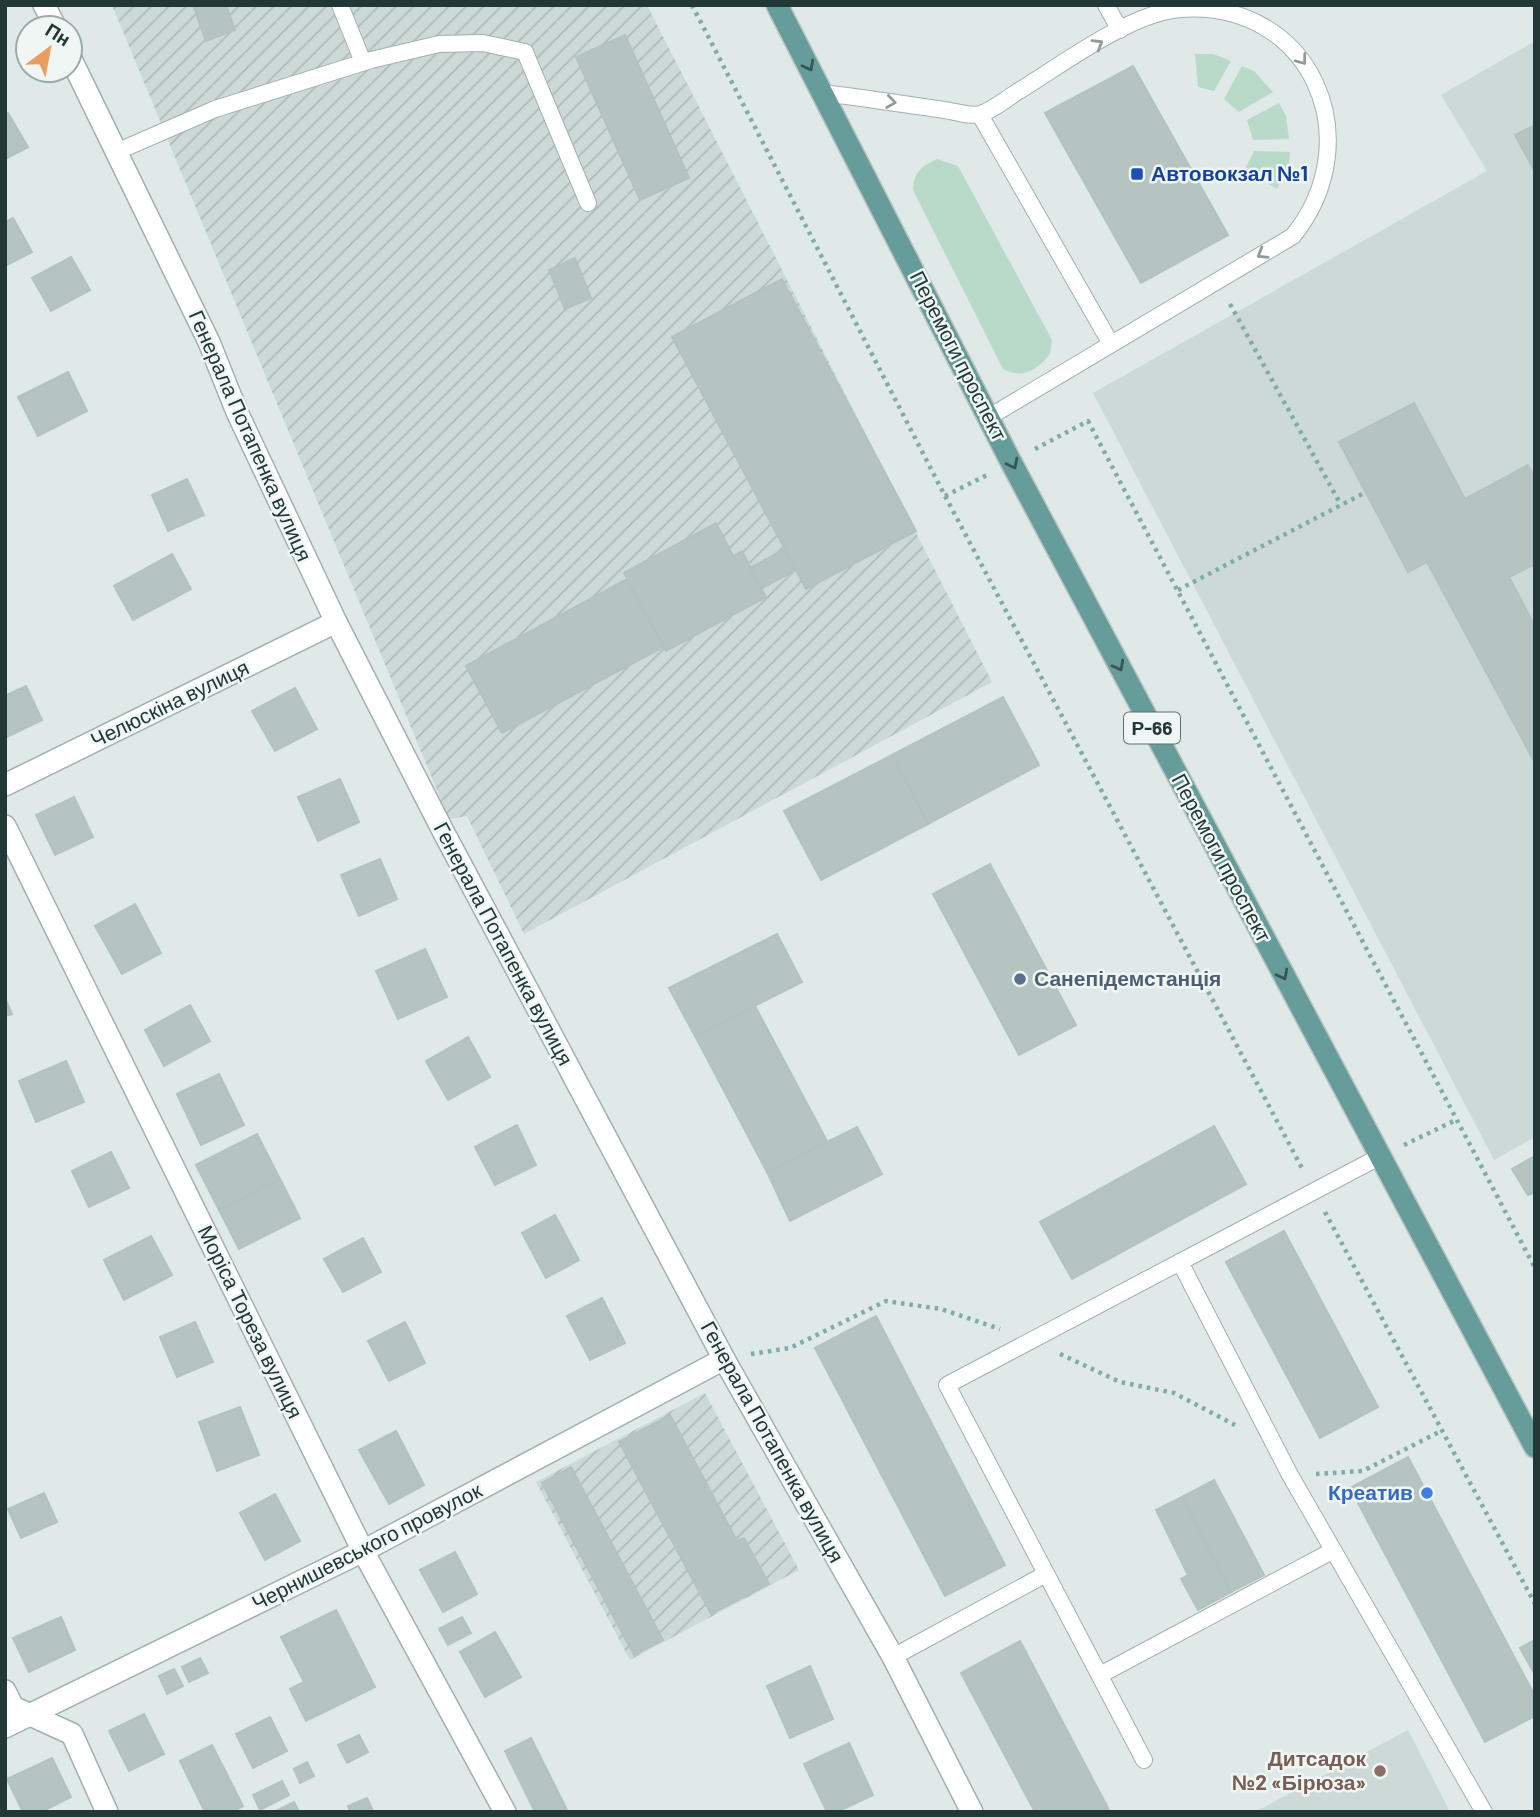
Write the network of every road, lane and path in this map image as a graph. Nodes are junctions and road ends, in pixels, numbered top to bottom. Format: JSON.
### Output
{"nodes":[{"id":1,"x":340,"y":5,"type":"edge"},
{"id":2,"x":692,"y":5,"type":"edge"},
{"id":3,"x":777,"y":5,"type":"edge"},
{"id":4,"x":1106,"y":5,"type":"edge"},
{"id":5,"x":1120,"y":30,"type":"junction"},
{"id":6,"x":363,"y":62,"type":"junction"},
{"id":7,"x":83,"y":84,"type":"edge"},
{"id":8,"x":823,"y":93,"type":"junction"},
{"id":9,"x":980,"y":115,"type":"junction"},
{"id":10,"x":116,"y":152,"type":"junction"},
{"id":11,"x":588,"y":202,"type":"dead end"},
{"id":12,"x":1217,"y":281,"type":"junction"},
{"id":13,"x":1111,"y":344,"type":"junction"},
{"id":14,"x":989,"y":417,"type":"junction"},
{"id":15,"x":1088,"y":421,"type":"dead end"},
{"id":16,"x":1366,"y":492,"type":"dead end"},
{"id":17,"x":1340,"y":505,"type":"junction"},
{"id":18,"x":1178,"y":590,"type":"junction"},
{"id":19,"x":336,"y":622,"type":"junction"},
{"id":20,"x":5,"y":785,"type":"edge"},
{"id":21,"x":5,"y":826,"type":"edge"},
{"id":22,"x":1457,"y":1119,"type":"junction"},
{"id":23,"x":1379,"y":1157,"type":"junction"},
{"id":24,"x":1314,"y":1191,"type":"junction"},
{"id":25,"x":1180,"y":1262,"type":"junction"},
{"id":26,"x":1535,"y":1268,"type":"edge"},
{"id":27,"x":724,"y":1359,"type":"junction"},
{"id":28,"x":1441,"y":1430,"type":"junction"},
{"id":29,"x":1535,"y":1447,"type":"edge"},
{"id":30,"x":1290,"y":1475,"type":"junction"},
{"id":31,"x":363,"y":1551,"type":"junction"},
{"id":32,"x":1332,"y":1551,"type":"junction"},
{"id":33,"x":1046,"y":1574,"type":"junction"},
{"id":34,"x":1535,"y":1604,"type":"edge"},
{"id":35,"x":893,"y":1657,"type":"junction"},
{"id":36,"x":1100,"y":1675,"type":"junction"},
{"id":37,"x":5,"y":1691,"type":"edge"},
{"id":38,"x":32,"y":1714,"type":"junction"},
{"id":39,"x":5,"y":1727,"type":"edge"},
{"id":40,"x":1144,"y":1760,"type":"dead end"},
{"id":41,"x":107,"y":1812,"type":"edge"},
{"id":42,"x":505,"y":1812,"type":"edge"},
{"id":43,"x":972,"y":1812,"type":"edge"},
{"id":44,"x":1484,"y":1812,"type":"edge"}],
"edges":[{"from":1,"to":6,"type":"lane"},
{"from":2,"to":24,"type":"path"},
{"from":3,"to":8,"type":"main road","name":"Перемоги проспект","number":"Р-66","one_way":true},
{"from":4,"to":5,"type":"lane"},
{"from":9,"to":5,"type":"lane","one_way":true},
{"from":5,"to":12,"type":"lane","one_way":true},
{"from":6,"to":10,"type":"lane"},
{"from":6,"to":11,"type":"lane"},
{"from":7,"to":10,"type":"street","name":"Генерала Потапенка вулиця"},
{"from":8,"to":9,"type":"lane","one_way":true},
{"from":8,"to":14,"type":"main road","name":"Перемоги проспект","number":"Р-66"},
{"from":9,"to":13,"type":"lane"},
{"from":10,"to":19,"type":"street","name":"Генерала Потапенка вулиця"},
{"from":12,"to":13,"type":"lane"},
{"from":12,"to":17,"type":"path"},
{"from":13,"to":14,"type":"lane"},
{"from":14,"to":23,"type":"main road","name":"Перемоги проспект","number":"Р-66","one_way":true},
{"from":15,"to":18,"type":"path"},
{"from":16,"to":17,"type":"path"},
{"from":17,"to":18,"type":"path"},
{"from":18,"to":22,"type":"path"},
{"from":19,"to":20,"type":"street","name":"Челюскіна вулиця"},
{"from":19,"to":27,"type":"street","name":"Генерала Потапенка вулиця"},
{"from":21,"to":31,"type":"street","name":"Моріса Тореза вулиця"},
{"from":22,"to":23,"type":"path"},
{"from":22,"to":26,"type":"path"},
{"from":23,"to":24,"type":"lane"},
{"from":23,"to":29,"type":"main road","name":"Перемоги проспект","number":"Р-66"},
{"from":24,"to":25,"type":"lane"},
{"from":24,"to":28,"type":"path"},
{"from":25,"to":30,"type":"lane"},
{"from":25,"to":33,"type":"lane"},
{"from":27,"to":31,"type":"street","name":"Чернишевського провулок"},
{"from":27,"to":35,"type":"street","name":"Генерала Потапенка вулиця"},
{"from":28,"to":30,"type":"path"},
{"from":28,"to":34,"type":"path"},
{"from":30,"to":32,"type":"lane"},
{"from":31,"to":38,"type":"street","name":"Чернишевського провулок"},
{"from":31,"to":42,"type":"street","name":"Моріса Тореза вулиця"},
{"from":32,"to":36,"type":"lane"},
{"from":32,"to":44,"type":"lane"},
{"from":33,"to":35,"type":"lane"},
{"from":33,"to":36,"type":"lane"},
{"from":35,"to":43,"type":"street","name":"Генерала Потапенка вулиця"},
{"from":36,"to":40,"type":"lane"},
{"from":37,"to":38,"type":"street"},
{"from":38,"to":39,"type":"street","name":"Чернишевського провулок"},
{"from":38,"to":41,"type":"street"}]}
